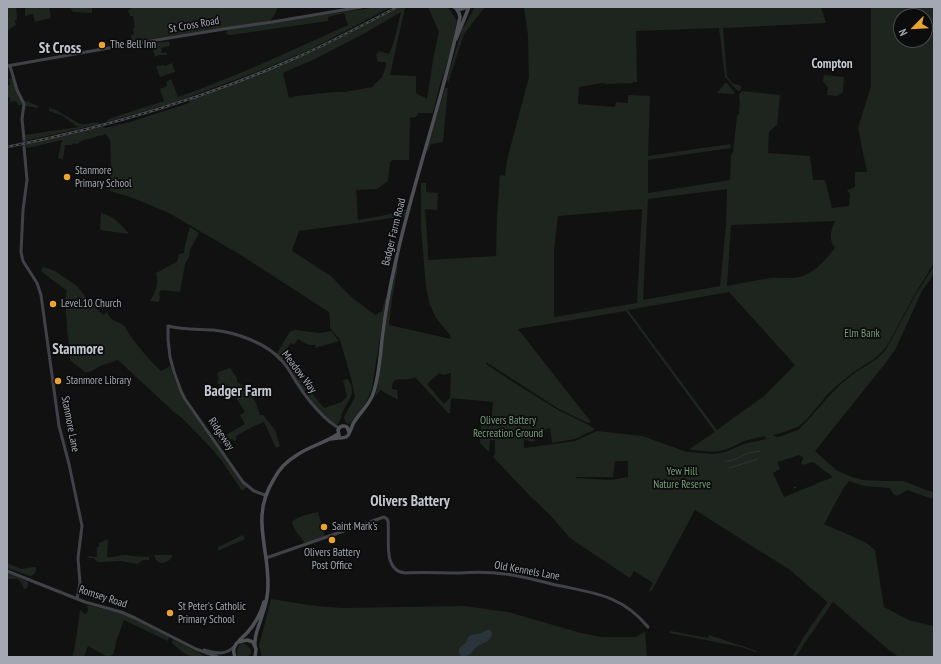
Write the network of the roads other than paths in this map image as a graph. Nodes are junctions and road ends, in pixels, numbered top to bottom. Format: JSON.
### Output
{"nodes":[{"id":1,"x":361,"y":7,"type":"edge"},
{"id":2,"x":468,"y":7,"type":"edge"},
{"id":3,"x":455,"y":8,"type":"edge"},
{"id":4,"x":454,"y":43,"type":"junction"},
{"id":5,"x":8,"y":66,"type":"edge"},
{"id":6,"x":24,"y":139,"type":"tunnel mouth"},
{"id":7,"x":24,"y":147,"type":"tunnel mouth"},
{"id":8,"x":168,"y":326,"type":"joint"},
{"id":9,"x":354,"y":423,"type":"junction"},
{"id":10,"x":344,"y":426,"type":"junction"},
{"id":11,"x":339,"y":428,"type":"junction"},
{"id":12,"x":349,"y":432,"type":"junction"},
{"id":13,"x":339,"y":436,"type":"junction"},
{"id":14,"x":265,"y":495,"type":"junction"},
{"id":15,"x":266,"y":558,"type":"junction"},
{"id":16,"x":7,"y":571,"type":"edge"},
{"id":17,"x":268,"y":574,"type":"junction"},
{"id":18,"x":79,"y":600,"type":"junction"},
{"id":19,"x":648,"y":627,"type":"dead end"},
{"id":20,"x":237,"y":643,"type":"junction"},
{"id":21,"x":191,"y":646,"type":"junction"},
{"id":22,"x":256,"y":647,"type":"junction"},
{"id":23,"x":218,"y":657,"type":"edge"},
{"id":24,"x":235,"y":657,"type":"edge"},
{"id":25,"x":255,"y":657,"type":"edge"},
{"id":26,"x":258,"y":657,"type":"edge"}],
"edges":[{"from":1,"to":5,"type":"street","name":"St Cross Road"},
{"from":2,"to":3,"type":"main road"},
{"from":2,"to":4,"type":"main road","name":"Badger Farm Road"},
{"from":3,"to":4,"type":"main road","name":"Badger Farm Road"},
{"from":4,"to":9,"type":"main road","name":"Badger Farm Road"},
{"from":5,"to":6,"type":"street"},
{"from":7,"to":18,"type":"street","name":"Stanmore Lane"},
{"from":8,"to":11,"type":"street","name":"Meadow Way"},
{"from":8,"to":14,"type":"street","name":"Ridgeway"},
{"from":9,"to":10,"type":"main road"},
{"from":9,"to":12,"type":"main road","name":"Badger Farm Road"},
{"from":10,"to":11,"type":"main road"},
{"from":10,"to":12,"type":"main road"},
{"from":11,"to":13,"type":"main road"},
{"from":12,"to":13,"type":"main road"},
{"from":13,"to":14,"type":"main road"},
{"from":14,"to":15,"type":"main road"},
{"from":15,"to":17,"type":"main road"},
{"from":15,"to":19,"type":"street","name":"Old Kennels Lane"},
{"from":16,"to":18,"type":"street","name":"Romsey Road"},
{"from":17,"to":20,"type":"main road"},
{"from":17,"to":22,"type":"main road"},
{"from":18,"to":21,"type":"street","name":"Romsey Road"},
{"from":20,"to":21,"type":"street","name":"Romsey Road"},
{"from":20,"to":22,"type":"main road"},
{"from":20,"to":24,"type":"main road"},
{"from":21,"to":23,"type":"street","name":"Romsey Road"},
{"from":22,"to":25,"type":"main road"},
{"from":22,"to":26,"type":"main road"}]}
